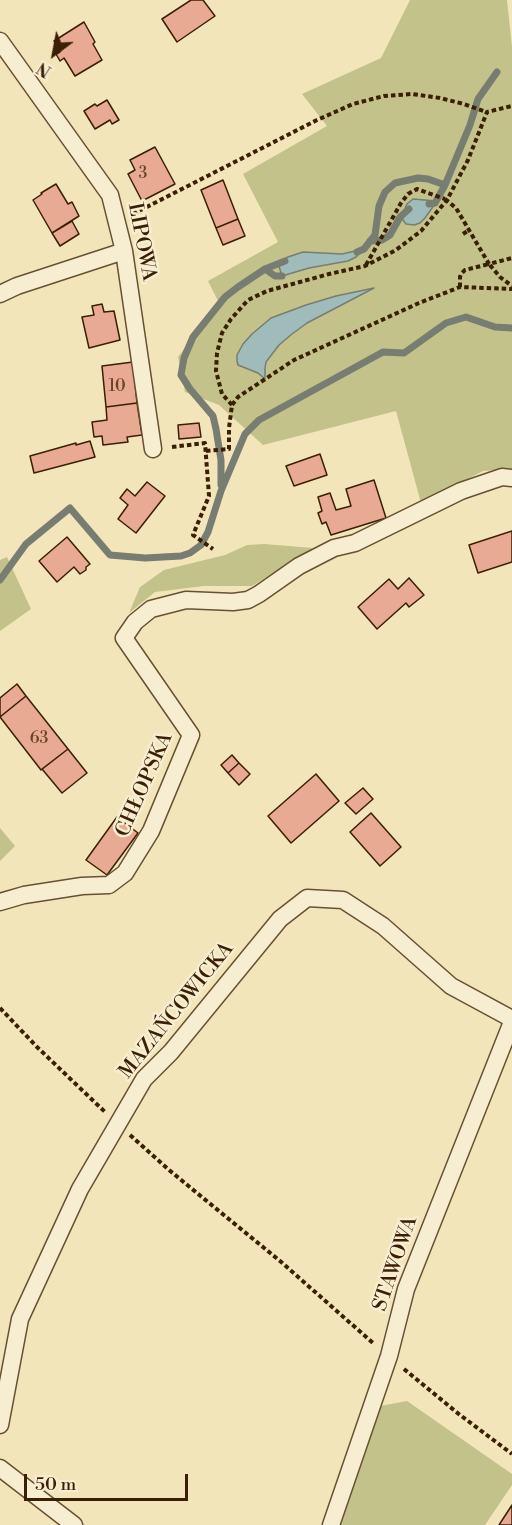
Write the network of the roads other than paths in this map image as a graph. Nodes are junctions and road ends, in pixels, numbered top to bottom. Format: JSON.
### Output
{"nodes":[{"id":1,"x":0,"y":41,"type":"edge"},
{"id":2,"x":123,"y":251,"type":"junction"},
{"id":3,"x":0,"y":294,"type":"edge"},
{"id":4,"x":153,"y":449,"type":"road end"},
{"id":5,"x":512,"y":478,"type":"edge"},
{"id":6,"x":0,"y":902,"type":"edge"},
{"id":7,"x":512,"y":1020,"type":"edge"},
{"id":8,"x":0,"y":1425,"type":"edge"},
{"id":9,"x":0,"y":1468,"type":"edge"},
{"id":10,"x":74,"y":1525,"type":"edge"},
{"id":11,"x":331,"y":1525,"type":"edge"}],
"edges":[{"from":1,"to":2,"type":"street","name":"LIPOWA"},
{"from":2,"to":3,"type":"street"},
{"from":2,"to":4,"type":"street","name":"LIPOWA"},
{"from":5,"to":6,"type":"street","name":"CHŁOPSKA"},
{"from":7,"to":8,"type":"street","name":"MAZAŃCOWICKA"},
{"from":7,"to":11,"type":"street","name":"STAWOWA"},
{"from":9,"to":10,"type":"street"}]}
